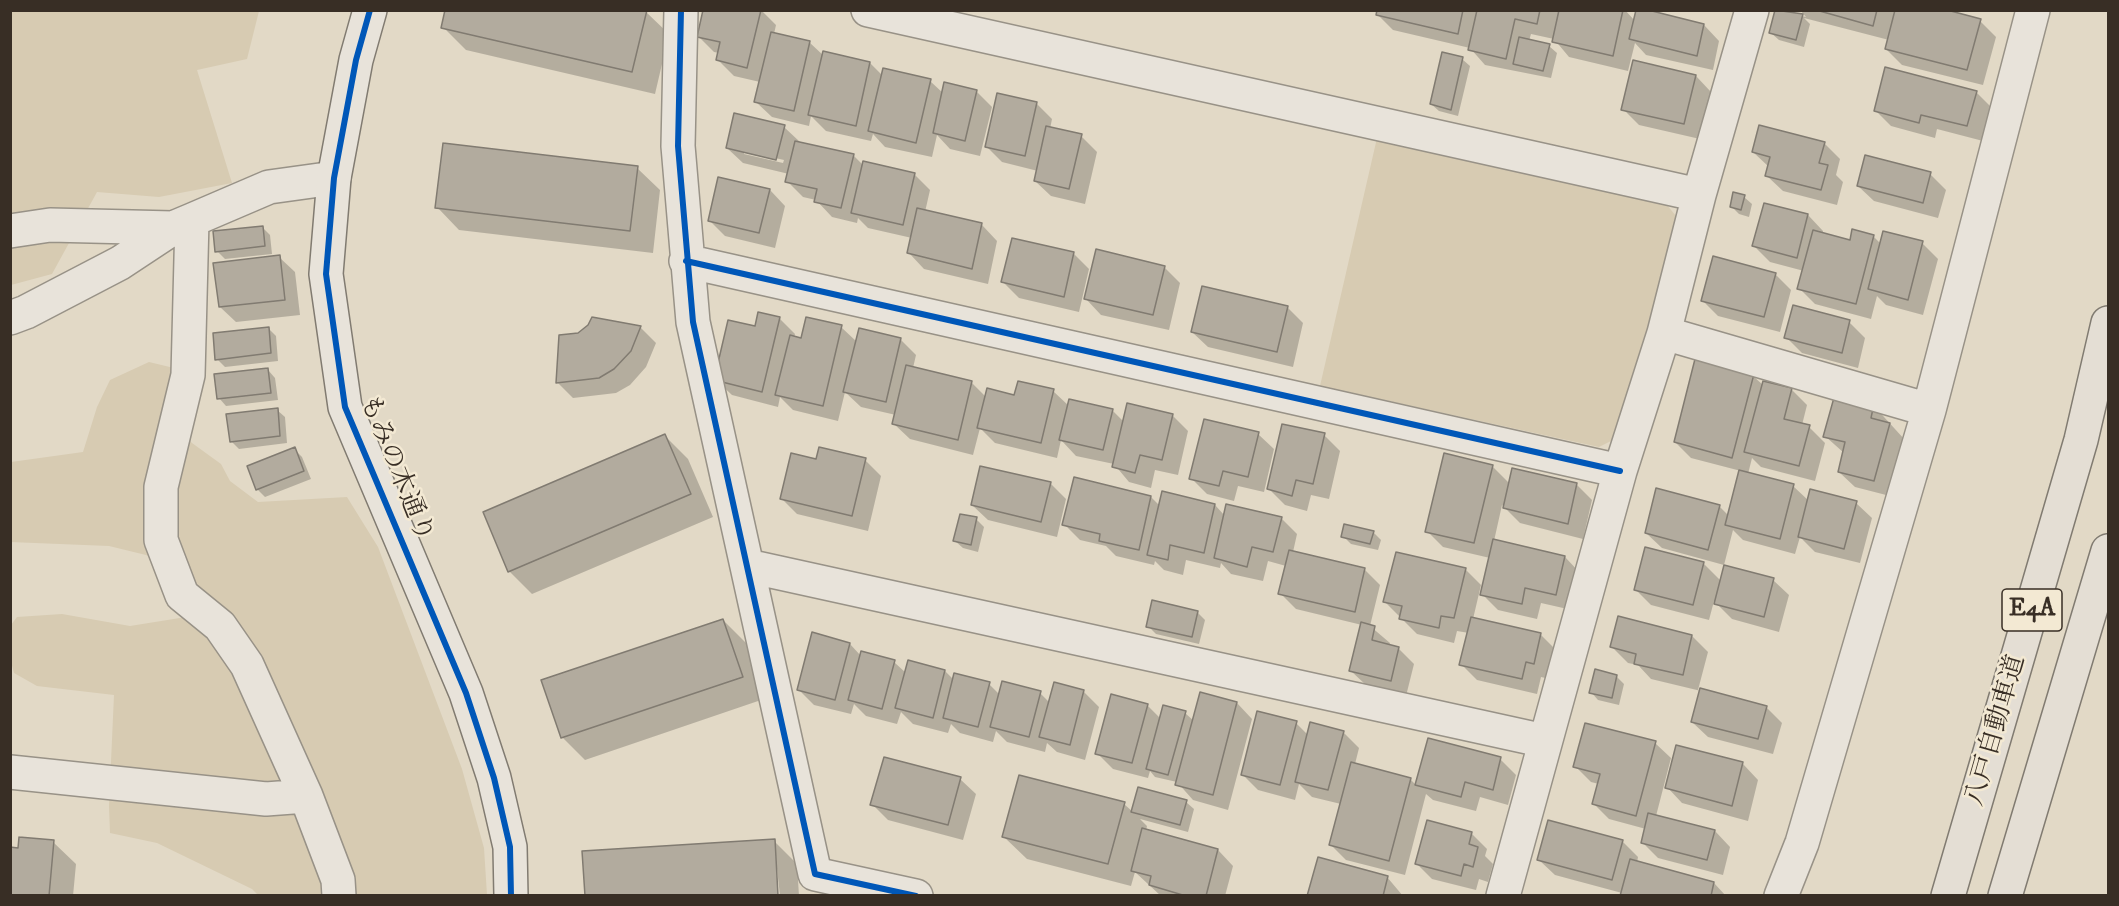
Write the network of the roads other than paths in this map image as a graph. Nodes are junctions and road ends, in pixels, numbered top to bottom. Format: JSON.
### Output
{"nodes":[{"id":1,"x":370,"y":10,"type":"edge"},
{"id":2,"x":681,"y":10,"type":"edge"},
{"id":3,"x":868,"y":10,"type":"edge"},
{"id":4,"x":1752,"y":10,"type":"edge"},
{"id":5,"x":2033,"y":10,"type":"edge"},
{"id":6,"x":334,"y":178,"type":"junction"},
{"id":7,"x":1699,"y":195,"type":"junction"},
{"id":8,"x":182,"y":224,"type":"junction"},
{"id":9,"x":10,"y":231,"type":"edge"},
{"id":10,"x":686,"y":261,"type":"junction"},
{"id":11,"x":10,"y":318,"type":"edge"},
{"id":12,"x":2109,"y":323,"type":"edge"},
{"id":13,"x":1664,"y":333,"type":"junction"},
{"id":14,"x":1929,"y":411,"type":"junction"},
{"id":15,"x":1620,"y":471,"type":"junction"},
{"id":16,"x":2109,"y":551,"type":"edge"},
{"id":17,"x":748,"y":566,"type":"junction"},
{"id":18,"x":1545,"y":741,"type":"junction"},
{"id":19,"x":10,"y":772,"type":"edge"},
{"id":20,"x":306,"y":796,"type":"junction"},
{"id":21,"x":339,"y":896,"type":"edge"},
{"id":22,"x":511,"y":896,"type":"edge"},
{"id":23,"x":916,"y":896,"type":"edge"},
{"id":24,"x":1503,"y":896,"type":"edge"},
{"id":25,"x":1781,"y":896,"type":"edge"},
{"id":26,"x":1948,"y":896,"type":"edge"},
{"id":27,"x":2005,"y":896,"type":"edge"}],
"edges":[{"from":1,"to":6,"type":"street","name":"もみの木通り"},
{"from":2,"to":10,"type":"street"},
{"from":3,"to":7,"type":"street"},
{"from":4,"to":7,"type":"street"},
{"from":5,"to":14,"type":"street"},
{"from":6,"to":8,"type":"street"},
{"from":6,"to":22,"type":"street","name":"もみの木通り"},
{"from":7,"to":13,"type":"street"},
{"from":8,"to":9,"type":"street"},
{"from":8,"to":11,"type":"street"},
{"from":8,"to":20,"type":"street"},
{"from":10,"to":15,"type":"street"},
{"from":10,"to":17,"type":"street"},
{"from":12,"to":26,"type":"highway","name":"八戸自動車道","number":"E4A"},
{"from":13,"to":14,"type":"street"},
{"from":13,"to":15,"type":"street"},
{"from":14,"to":25,"type":"street"},
{"from":15,"to":18,"type":"street"},
{"from":16,"to":27,"type":"highway","number":"E4A"},
{"from":17,"to":18,"type":"street"},
{"from":17,"to":23,"type":"street"},
{"from":18,"to":24,"type":"street"},
{"from":19,"to":20,"type":"street"},
{"from":20,"to":21,"type":"street"}]}
